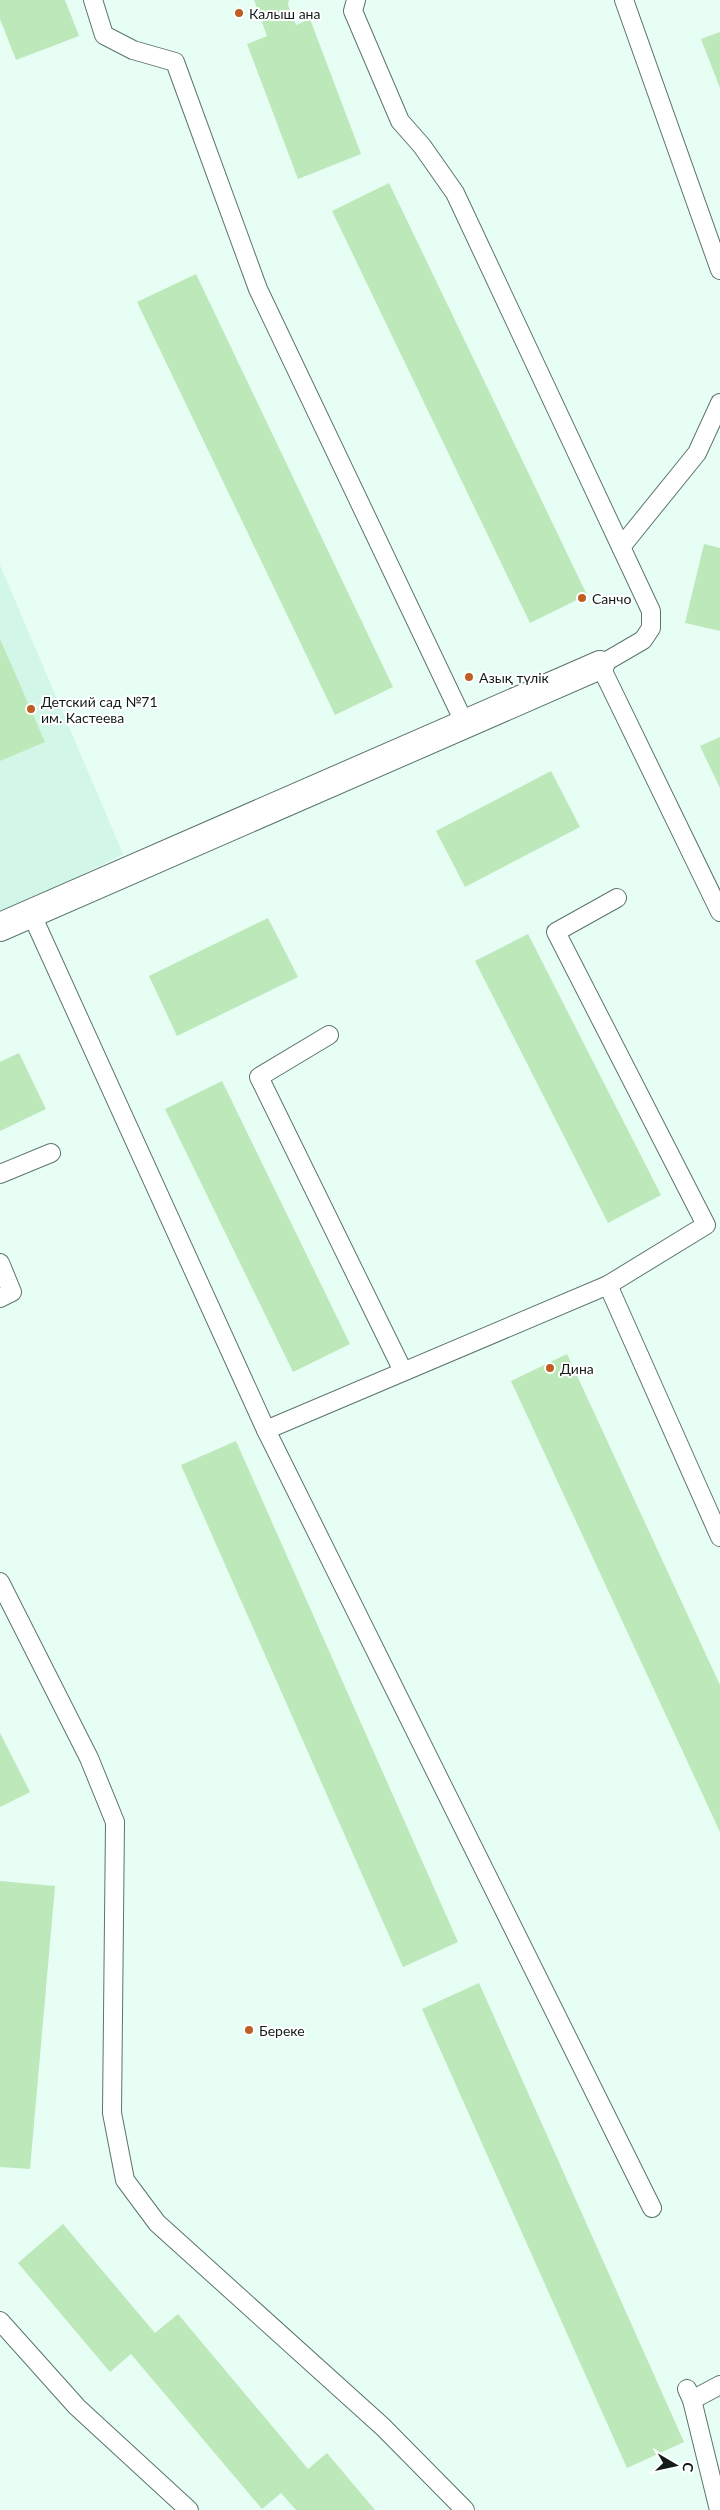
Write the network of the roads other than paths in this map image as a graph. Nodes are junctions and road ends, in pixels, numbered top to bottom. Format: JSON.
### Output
{"nodes":[{"id":1,"x":93,"y":0,"type":"edge"},
{"id":2,"x":356,"y":0,"type":"edge"},
{"id":3,"x":624,"y":0,"type":"edge"},
{"id":4,"x":720,"y":270,"type":"edge"},
{"id":5,"x":720,"y":403,"type":"edge"},
{"id":6,"x":621,"y":547,"type":"junction"},
{"id":7,"x":600,"y":665,"type":"junction"},
{"id":8,"x":465,"y":724,"type":"junction"},
{"id":9,"x":617,"y":898,"type":"dead end"},
{"id":10,"x":720,"y":912,"type":"edge"},
{"id":11,"x":31,"y":913,"type":"junction"},
{"id":12,"x":0,"y":927,"type":"edge"},
{"id":13,"x":329,"y":1035,"type":"dead end"},
{"id":14,"x":51,"y":1154,"type":"dead end"},
{"id":15,"x":0,"y":1174,"type":"edge"},
{"id":16,"x":0,"y":1263,"type":"edge"},
{"id":17,"x":608,"y":1285,"type":"junction"},
{"id":18,"x":0,"y":1298,"type":"edge"},
{"id":19,"x":403,"y":1371,"type":"junction"},
{"id":20,"x":266,"y":1430,"type":"junction"},
{"id":21,"x":720,"y":1538,"type":"edge"},
{"id":22,"x":0,"y":1582,"type":"edge"},
{"id":23,"x":652,"y":2208,"type":"dead end"},
{"id":24,"x":0,"y":2321,"type":"edge"},
{"id":25,"x":720,"y":2385,"type":"edge"},
{"id":26,"x":189,"y":2510,"type":"edge"},
{"id":27,"x":465,"y":2510,"type":"edge"},
{"id":28,"x":719,"y":2510,"type":"edge"}],
"edges":[{"from":1,"to":8,"type":"lane"},
{"from":2,"to":6,"type":"lane"},
{"from":3,"to":4,"type":"lane"},
{"from":5,"to":6,"type":"lane"},
{"from":6,"to":7,"type":"lane"},
{"from":7,"to":8,"type":"street"},
{"from":7,"to":10,"type":"lane"},
{"from":8,"to":11,"type":"street"},
{"from":9,"to":17,"type":"lane"},
{"from":11,"to":12,"type":"street"},
{"from":11,"to":20,"type":"lane"},
{"from":13,"to":19,"type":"lane"},
{"from":14,"to":15,"type":"lane"},
{"from":16,"to":18,"type":"lane"},
{"from":17,"to":19,"type":"lane"},
{"from":17,"to":21,"type":"lane"},
{"from":19,"to":20,"type":"lane"},
{"from":20,"to":23,"type":"lane"},
{"from":22,"to":27,"type":"lane"},
{"from":24,"to":26,"type":"lane"},
{"from":25,"to":28,"type":"lane"}]}
